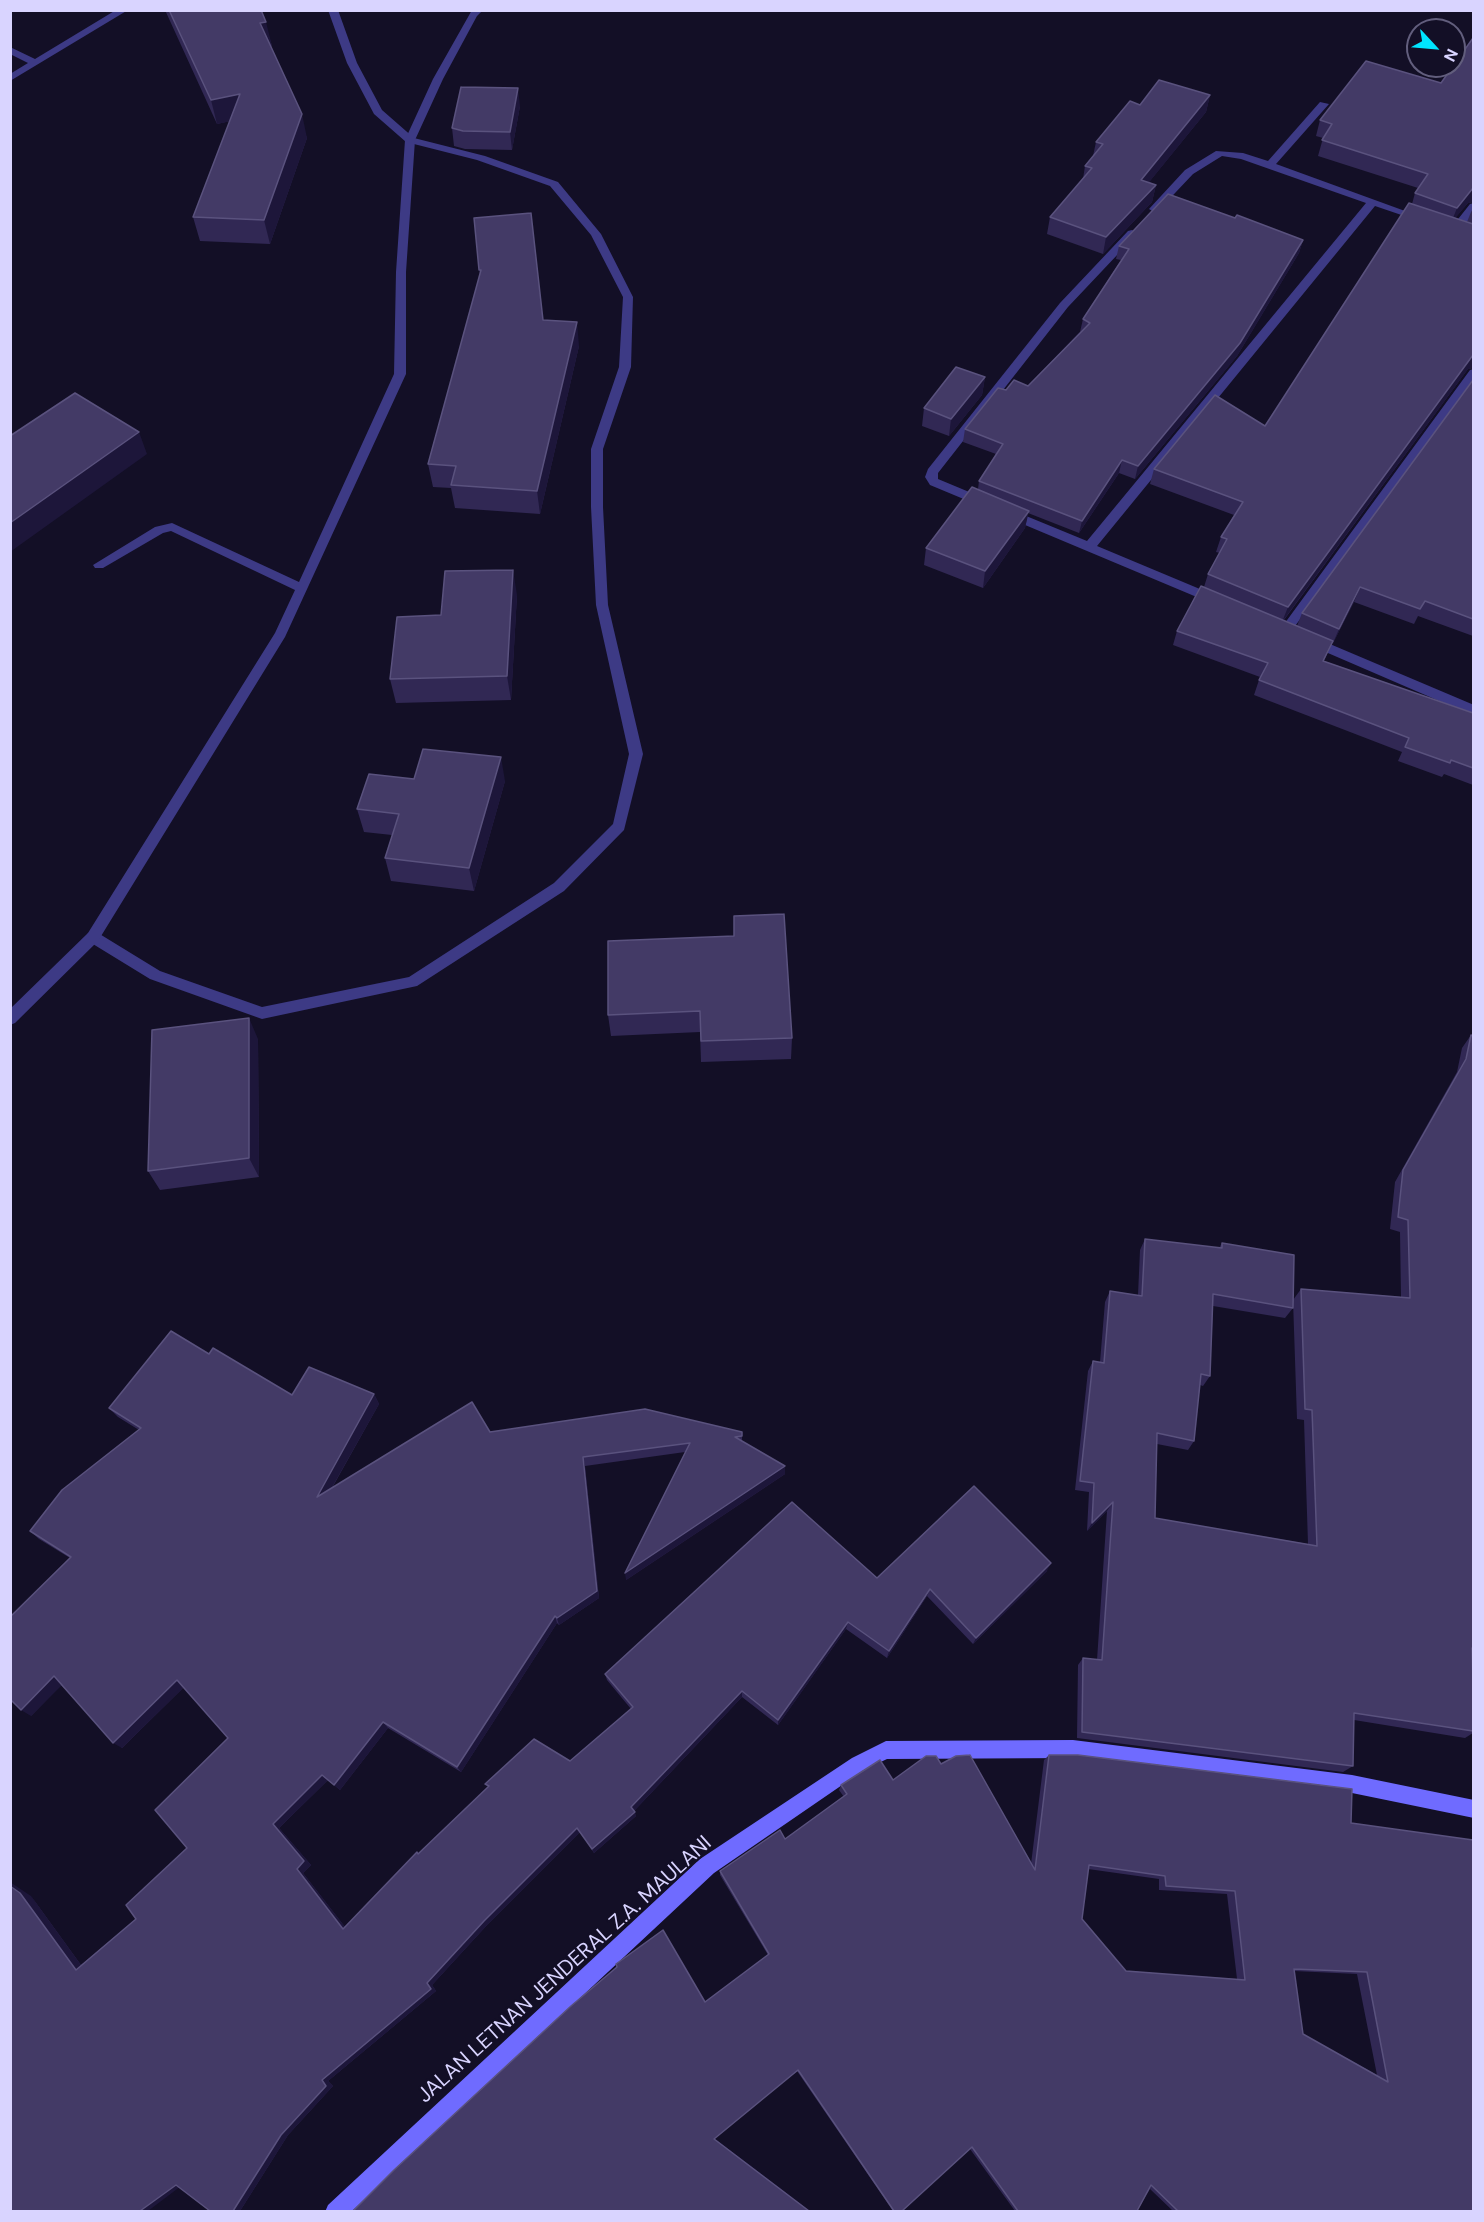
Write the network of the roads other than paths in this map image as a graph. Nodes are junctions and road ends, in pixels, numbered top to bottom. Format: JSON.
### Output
{"nodes":[{"id":1,"x":123,"y":10,"type":"edge"},
{"id":2,"x":333,"y":10,"type":"edge"},
{"id":3,"x":473,"y":12,"type":"edge"},
{"id":4,"x":10,"y":50,"type":"edge"},
{"id":5,"x":36,"y":63,"type":"junction"},
{"id":6,"x":10,"y":78,"type":"edge"},
{"id":7,"x":1324,"y":104,"type":"dead end"},
{"id":8,"x":410,"y":140,"type":"junction"},
{"id":9,"x":1270,"y":165,"type":"junction"},
{"id":10,"x":1372,"y":203,"type":"junction"},
{"id":11,"x":1473,"y":206,"type":"edge"},
{"id":12,"x":1473,"y":372,"type":"edge"},
{"id":13,"x":1089,"y":547,"type":"junction"},
{"id":14,"x":99,"y":565,"type":"dead end"},
{"id":15,"x":301,"y":588,"type":"junction"},
{"id":16,"x":1231,"y":607,"type":"edge"},
{"id":17,"x":1473,"y":711,"type":"edge"},
{"id":18,"x":93,"y":937,"type":"junction"},
{"id":19,"x":10,"y":1019,"type":"edge"},
{"id":20,"x":1473,"y":1809,"type":"edge"},
{"id":21,"x":335,"y":2211,"type":"edge"}],
"edges":[{"from":1,"to":5,"type":"street"},
{"from":2,"to":8,"type":"street"},
{"from":3,"to":8,"type":"street"},
{"from":4,"to":5,"type":"street"},
{"from":5,"to":6,"type":"street"},
{"from":7,"to":9,"type":"street"},
{"from":8,"to":15,"type":"street"},
{"from":8,"to":18,"type":"street"},
{"from":9,"to":10,"type":"street"},
{"from":9,"to":13,"type":"street"},
{"from":10,"to":11,"type":"street"},
{"from":10,"to":13,"type":"street"},
{"from":12,"to":17,"type":"street"},
{"from":13,"to":16,"type":"street"},
{"from":14,"to":15,"type":"street"},
{"from":15,"to":18,"type":"street"},
{"from":18,"to":19,"type":"street"},
{"from":20,"to":21,"type":"street","name":"JALAN LETNAN JENDERAL Z.A. MAULANI"}]}
